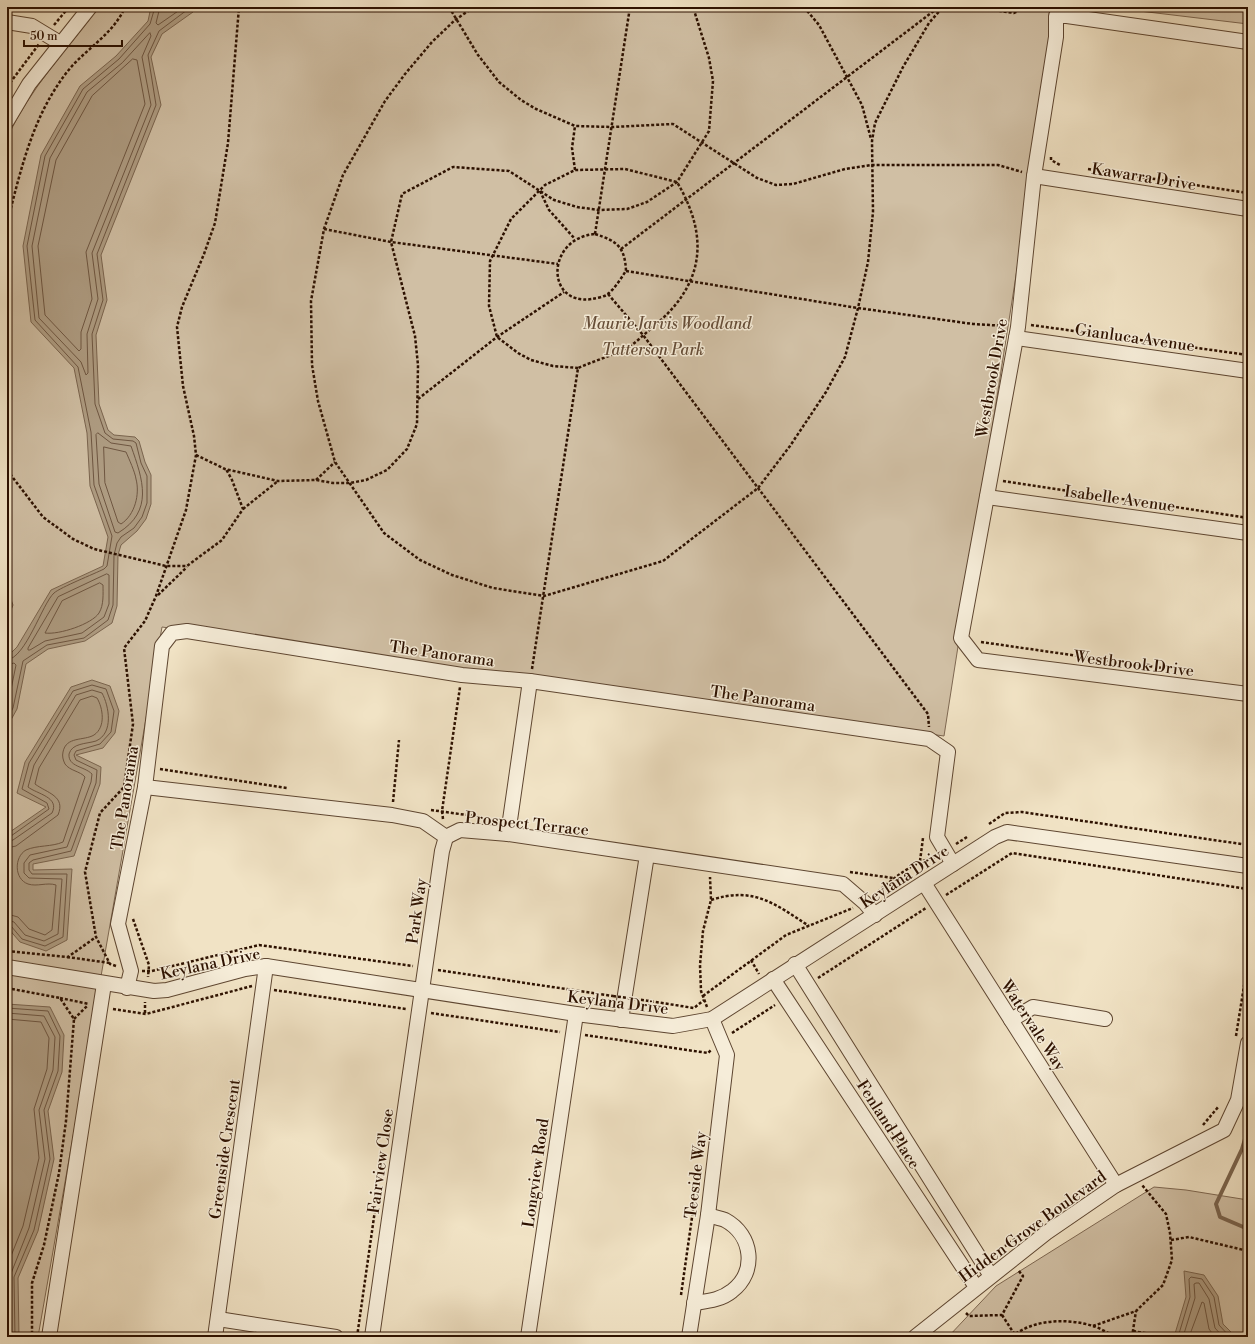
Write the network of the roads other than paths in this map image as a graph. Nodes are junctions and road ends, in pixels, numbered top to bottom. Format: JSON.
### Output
{"nodes":[{"id":1,"x":90,"y":7,"type":"edge"},
{"id":2,"x":7,"y":22,"type":"edge"},
{"id":3,"x":1248,"y":42,"type":"edge"},
{"id":4,"x":60,"y":44,"type":"junction"},
{"id":5,"x":7,"y":120,"type":"edge"},
{"id":6,"x":1041,"y":177,"type":"junction"},
{"id":7,"x":1248,"y":209,"type":"edge"},
{"id":8,"x":1019,"y":334,"type":"junction"},
{"id":9,"x":1248,"y":371,"type":"edge"},
{"id":10,"x":992,"y":498,"type":"junction"},
{"id":11,"x":1248,"y":533,"type":"edge"},
{"id":12,"x":530,"y":681,"type":"junction"},
{"id":13,"x":1248,"y":694,"type":"edge"},
{"id":14,"x":148,"y":787,"type":"junction"},
{"id":15,"x":508,"y":834,"type":"junction"},
{"id":16,"x":446,"y":837,"type":"junction"},
{"id":17,"x":647,"y":855,"type":"junction"},
{"id":18,"x":953,"y":864,"type":"junction"},
{"id":19,"x":1248,"y":866,"type":"edge"},
{"id":20,"x":924,"y":883,"type":"junction"},
{"id":21,"x":875,"y":915,"type":"junction"},
{"id":22,"x":795,"y":964,"type":"junction"},
{"id":23,"x":266,"y":966,"type":"junction"},
{"id":24,"x":7,"y":967,"type":"edge"},
{"id":25,"x":773,"y":979,"type":"junction"},
{"id":26,"x":104,"y":984,"type":"junction"},
{"id":27,"x":127,"y":988,"type":"junction"},
{"id":28,"x":422,"y":990,"type":"junction"},
{"id":29,"x":576,"y":1014,"type":"junction"},
{"id":30,"x":712,"y":1019,"type":"junction"},
{"id":31,"x":1105,"y":1019,"type":"dead end"},
{"id":32,"x":621,"y":1020,"type":"junction"},
{"id":33,"x":1010,"y":1020,"type":"junction"},
{"id":34,"x":1248,"y":1043,"type":"edge"},
{"id":35,"x":1116,"y":1185,"type":"junction"},
{"id":36,"x":708,"y":1215,"type":"junction"},
{"id":37,"x":991,"y":1276,"type":"junction"},
{"id":38,"x":976,"y":1287,"type":"junction"},
{"id":39,"x":694,"y":1303,"type":"junction"},
{"id":40,"x":218,"y":1319,"type":"junction"},
{"id":41,"x":49,"y":1337,"type":"edge"},
{"id":42,"x":215,"y":1337,"type":"edge"},
{"id":43,"x":336,"y":1337,"type":"edge"},
{"id":44,"x":372,"y":1337,"type":"edge"},
{"id":45,"x":528,"y":1337,"type":"edge"},
{"id":46,"x":689,"y":1337,"type":"edge"},
{"id":47,"x":915,"y":1337,"type":"edge"}],
"edges":[{"from":1,"to":4,"type":"street"},
{"from":2,"to":4,"type":"street"},
{"from":3,"to":6,"type":"street","name":"Westbrook Drive"},
{"from":4,"to":5,"type":"street"},
{"from":6,"to":7,"type":"street","name":"Kawarra Drive"},
{"from":6,"to":8,"type":"street","name":"Westbrook Drive"},
{"from":8,"to":9,"type":"street","name":"Gianluca Avenue"},
{"from":8,"to":10,"type":"street","name":"Westbrook Drive"},
{"from":10,"to":11,"type":"street","name":"Isabelle Avenue"},
{"from":10,"to":13,"type":"street","name":"Westbrook Drive"},
{"from":12,"to":14,"type":"street","name":"The Panorama"},
{"from":12,"to":15,"type":"street"},
{"from":12,"to":18,"type":"street","name":"The Panorama"},
{"from":14,"to":16,"type":"street","name":"Prospect Terrace"},
{"from":14,"to":27,"type":"street","name":"The Panorama"},
{"from":15,"to":16,"type":"street","name":"Prospect Terrace"},
{"from":15,"to":17,"type":"street","name":"Prospect Terrace"},
{"from":16,"to":28,"type":"street","name":"Park Way"},
{"from":17,"to":21,"type":"street","name":"Prospect Terrace"},
{"from":17,"to":32,"type":"street"},
{"from":18,"to":19,"type":"street","name":"Keylana Drive"},
{"from":18,"to":20,"type":"street","name":"Keylana Drive"},
{"from":20,"to":21,"type":"street","name":"Keylana Drive"},
{"from":20,"to":33,"type":"street","name":"Watervale Way"},
{"from":21,"to":22,"type":"street","name":"Keylana Drive"},
{"from":22,"to":25,"type":"street","name":"Keylana Drive"},
{"from":22,"to":37,"type":"street","name":"Fenland Place"},
{"from":23,"to":27,"type":"street","name":"Keylana Drive"},
{"from":23,"to":28,"type":"street","name":"Keylana Drive"},
{"from":23,"to":40,"type":"street","name":"Greenside Crescent"},
{"from":24,"to":26,"type":"street","name":"Keylana Drive"},
{"from":25,"to":30,"type":"street","name":"Keylana Drive"},
{"from":25,"to":38,"type":"street","name":"Fenland Place"},
{"from":26,"to":27,"type":"street","name":"Keylana Drive"},
{"from":26,"to":41,"type":"street"},
{"from":28,"to":29,"type":"street","name":"Keylana Drive"},
{"from":28,"to":44,"type":"street","name":"Fairview Close"},
{"from":29,"to":32,"type":"street","name":"Keylana Drive"},
{"from":29,"to":45,"type":"street","name":"Longview Road"},
{"from":30,"to":32,"type":"street","name":"Keylana Drive"},
{"from":30,"to":36,"type":"street","name":"Teeside Way"},
{"from":31,"to":33,"type":"street"},
{"from":33,"to":35,"type":"street","name":"Watervale Way"},
{"from":34,"to":35,"type":"street","name":"Hidden Grove Boulevard"},
{"from":35,"to":37,"type":"street","name":"Hidden Grove Boulevard"},
{"from":36,"to":39,"type":"street","name":"Teeside Way"},
{"from":36,"to":39,"type":"street"},
{"from":37,"to":38,"type":"street","name":"Hidden Grove Boulevard"},
{"from":38,"to":47,"type":"street","name":"Hidden Grove Boulevard"},
{"from":39,"to":46,"type":"street","name":"Teeside Way"},
{"from":40,"to":42,"type":"street","name":"Greenside Crescent"},
{"from":40,"to":43,"type":"street"}]}
